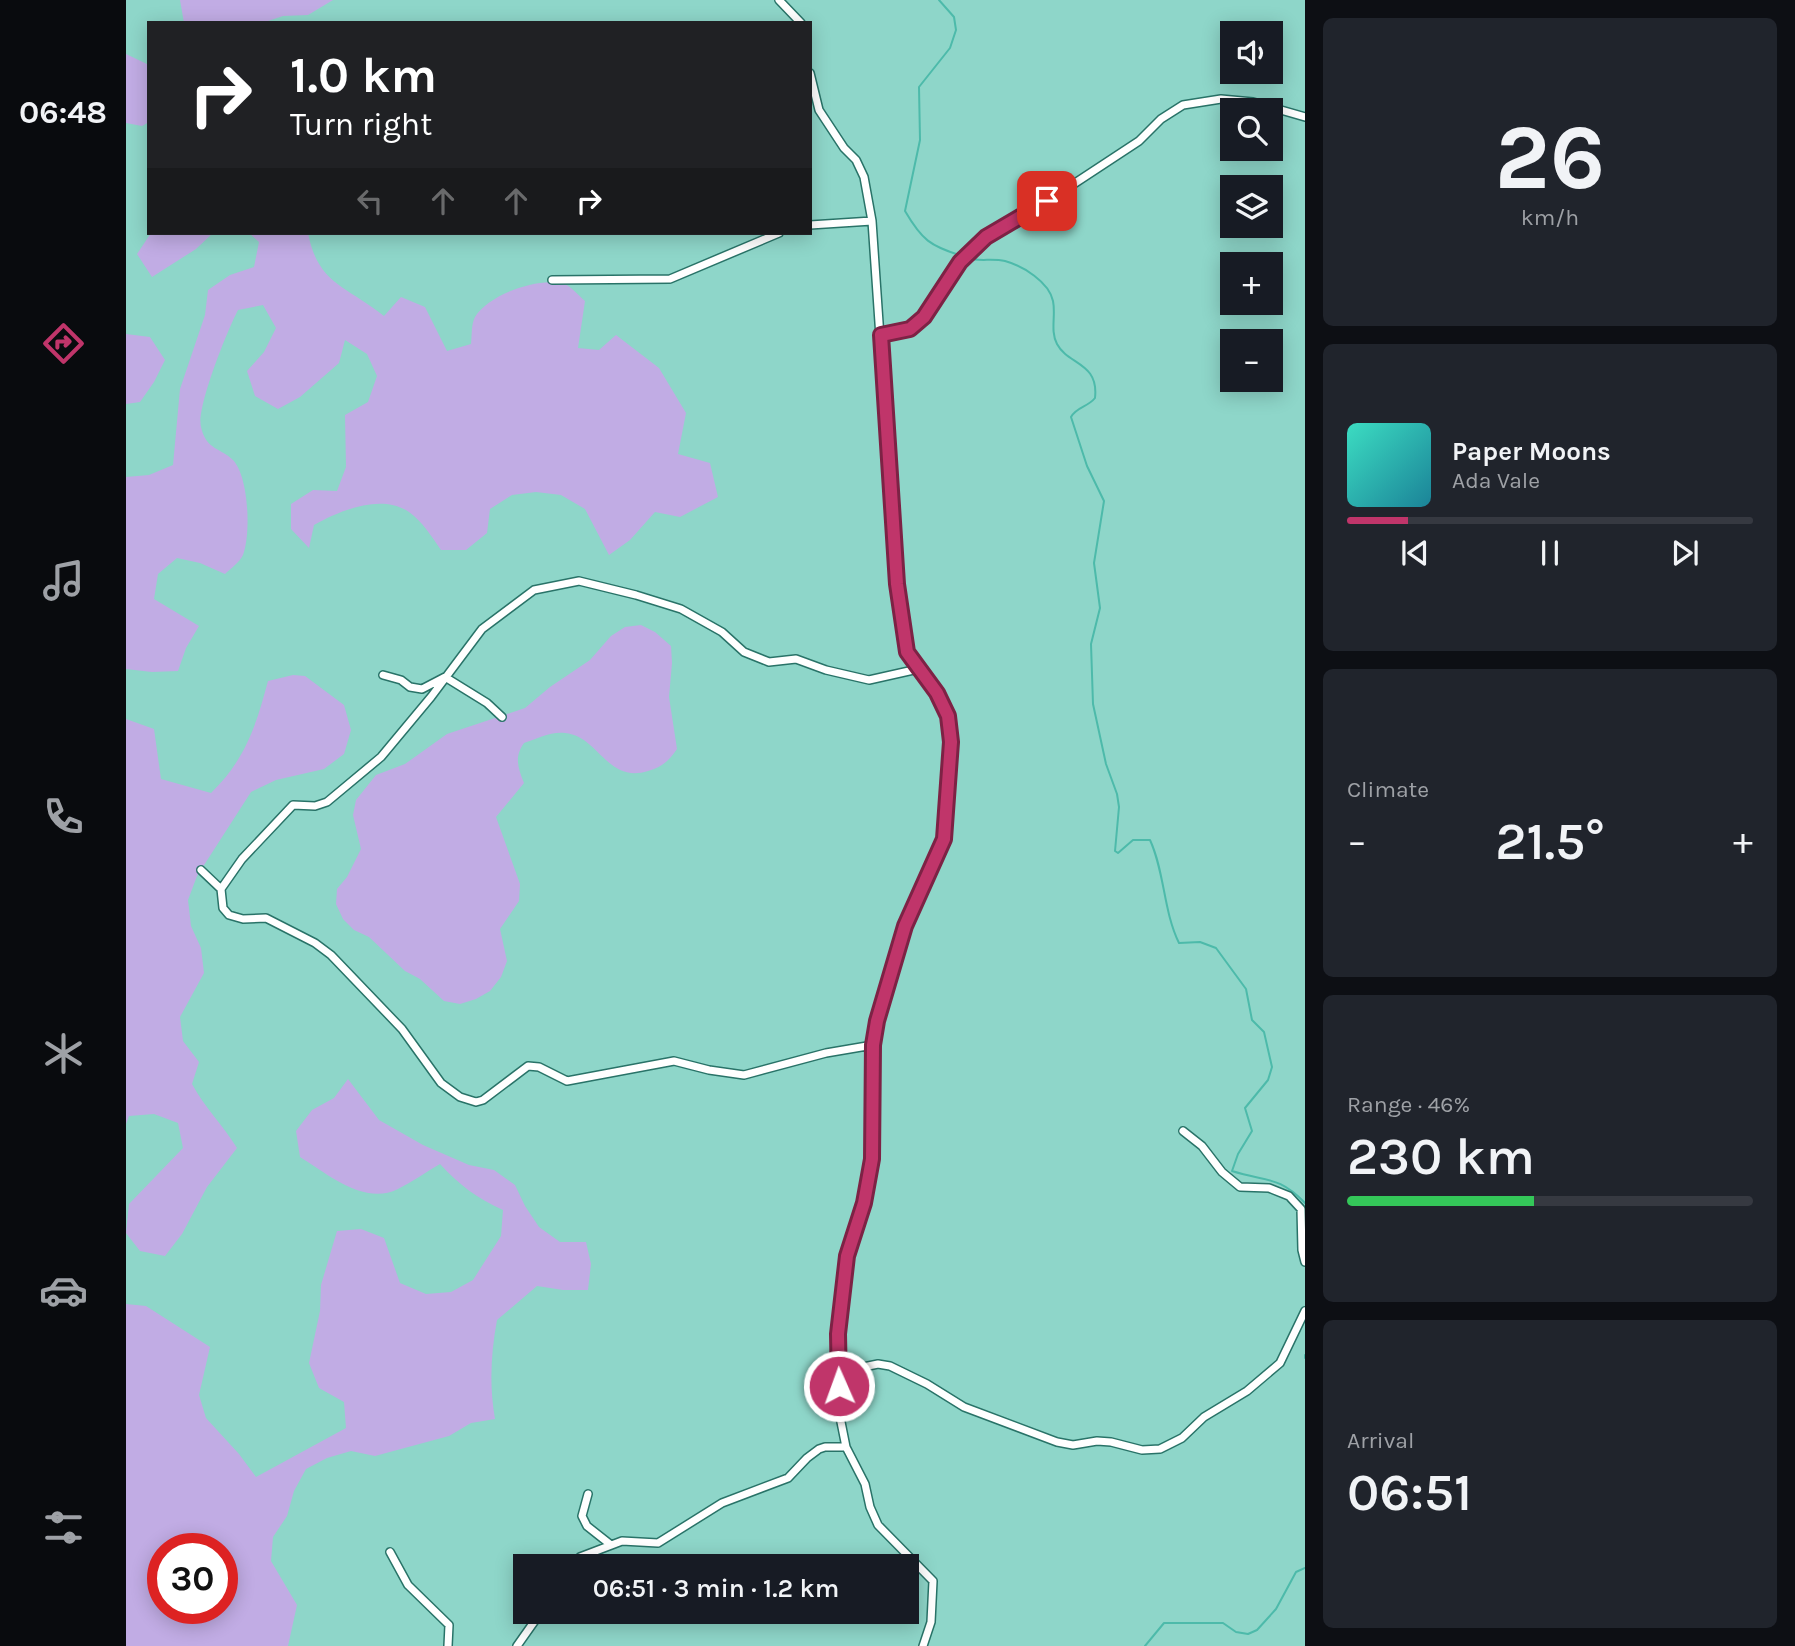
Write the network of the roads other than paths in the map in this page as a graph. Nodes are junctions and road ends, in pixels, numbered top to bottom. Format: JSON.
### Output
{"nodes":[{"id":1,"x":779,"y":0,"type":"edge"},
{"id":2,"x":799,"y":21,"type":"edge"},
{"id":3,"x":812,"y":81,"type":"edge"},
{"id":4,"x":1305,"y":117,"type":"edge"},
{"id":5,"x":872,"y":221,"type":"junction"},
{"id":6,"x":812,"y":225,"type":"edge"},
{"id":7,"x":774,"y":235,"type":"edge"},
{"id":8,"x":552,"y":280,"type":"dead end"},
{"id":9,"x":881,"y":335,"type":"junction"},
{"id":10,"x":918,"y":669,"type":"junction"},
{"id":11,"x":383,"y":675,"type":"dead end"},
{"id":12,"x":445,"y":677,"type":"junction"},
{"id":13,"x":502,"y":717,"type":"dead end"},
{"id":14,"x":201,"y":870,"type":"dead end"},
{"id":15,"x":221,"y":889,"type":"junction"},
{"id":16,"x":873,"y":1045,"type":"junction"},
{"id":17,"x":1183,"y":1131,"type":"dead end"},
{"id":18,"x":1305,"y":1262,"type":"edge"},
{"id":19,"x":1305,"y":1311,"type":"edge"},
{"id":20,"x":839,"y":1372,"type":"junction"},
{"id":21,"x":846,"y":1447,"type":"junction"},
{"id":22,"x":589,"y":1494,"type":"dead end"},
{"id":23,"x":611,"y":1545,"type":"junction"},
{"id":24,"x":390,"y":1552,"type":"dead end"},
{"id":25,"x":588,"y":1554,"type":"edge"},
{"id":26,"x":533,"y":1624,"type":"edge"},
{"id":27,"x":448,"y":1646,"type":"edge"},
{"id":28,"x":517,"y":1646,"type":"edge"},
{"id":29,"x":923,"y":1646,"type":"edge"}],
"edges":[{"from":1,"to":2,"type":"street"},
{"from":3,"to":5,"type":"street"},
{"from":4,"to":9,"type":"street"},
{"from":5,"to":6,"type":"street"},
{"from":5,"to":9,"type":"street"},
{"from":7,"to":8,"type":"street"},
{"from":9,"to":10,"type":"street"},
{"from":10,"to":12,"type":"street"},
{"from":10,"to":16,"type":"street"},
{"from":11,"to":12,"type":"street"},
{"from":12,"to":13,"type":"street"},
{"from":12,"to":15,"type":"street"},
{"from":14,"to":15,"type":"street"},
{"from":15,"to":16,"type":"street"},
{"from":16,"to":20,"type":"street"},
{"from":17,"to":18,"type":"street"},
{"from":19,"to":20,"type":"street"},
{"from":20,"to":21,"type":"street"},
{"from":21,"to":23,"type":"street"},
{"from":21,"to":29,"type":"street"},
{"from":22,"to":23,"type":"street"},
{"from":23,"to":25,"type":"street"},
{"from":24,"to":27,"type":"street"},
{"from":26,"to":28,"type":"street"}]}
